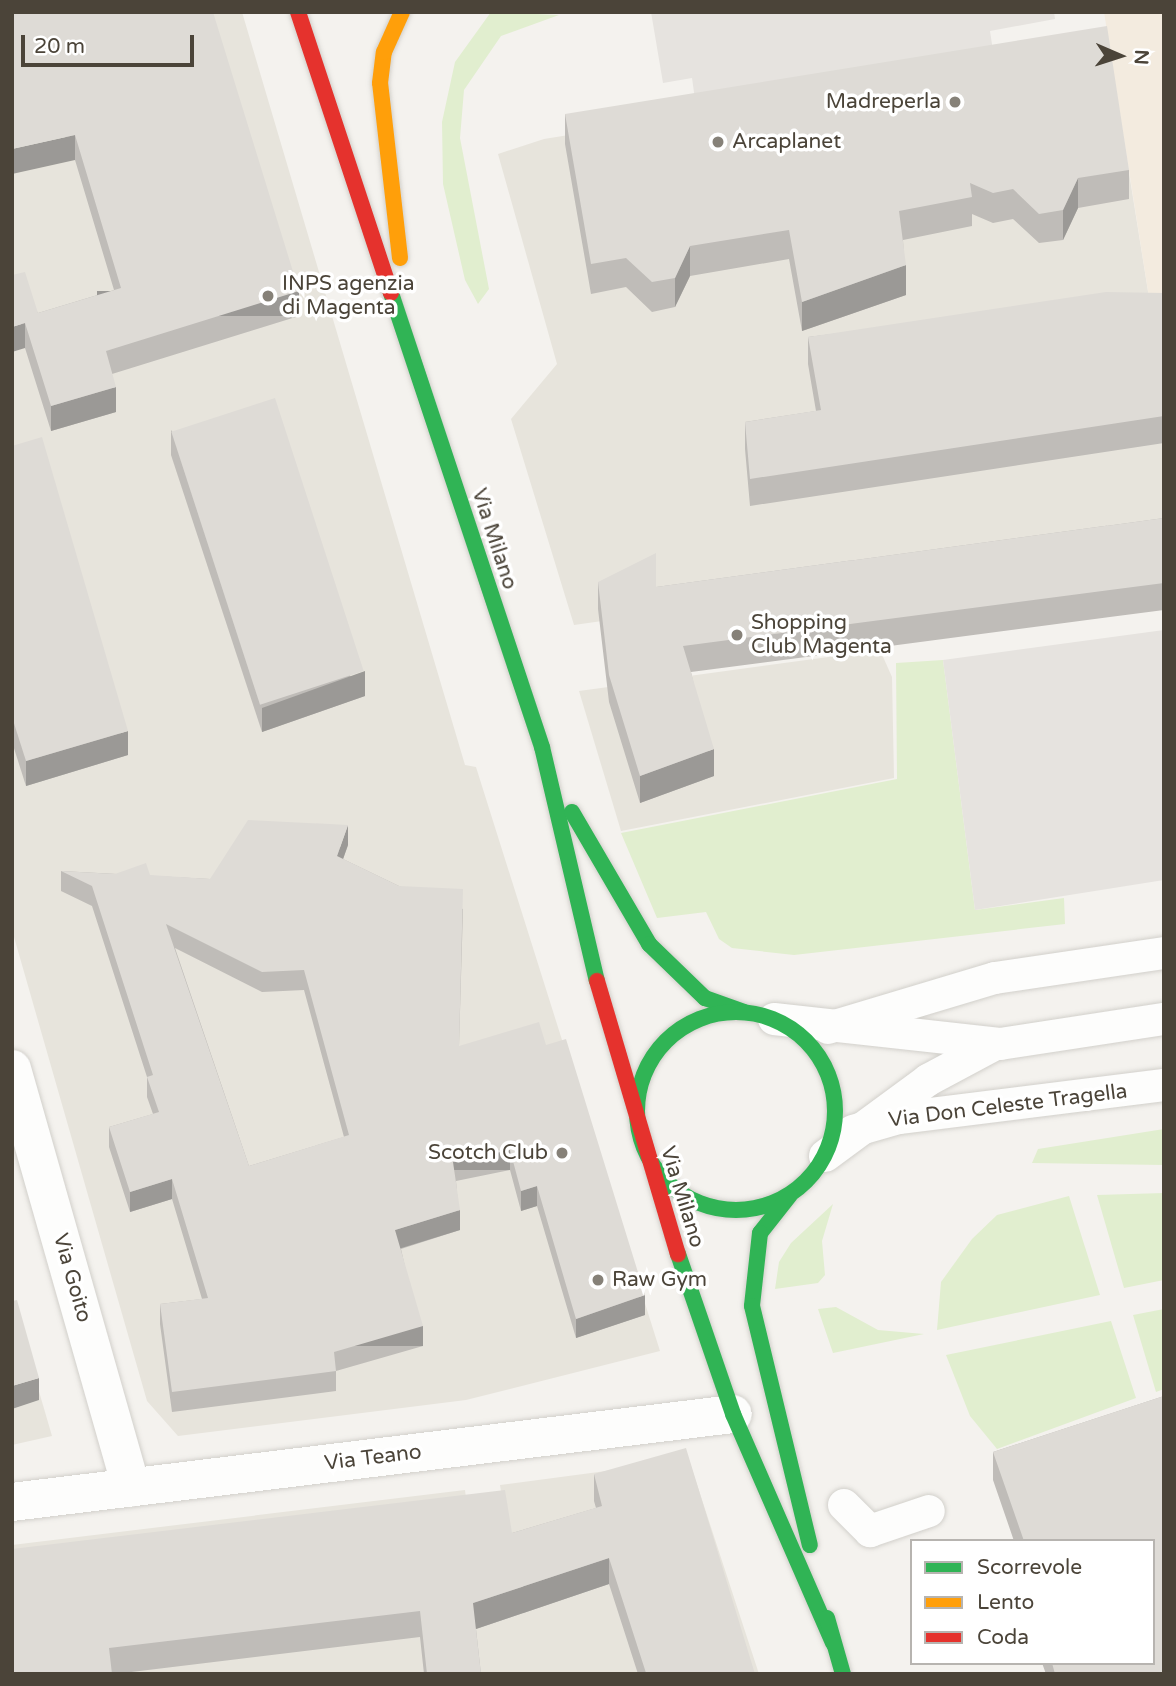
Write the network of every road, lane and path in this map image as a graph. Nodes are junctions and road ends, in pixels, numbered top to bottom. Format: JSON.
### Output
{"nodes":[{"id":1,"x":298,"y":12,"type":"edge"},
{"id":2,"x":402,"y":12,"type":"edge"},
{"id":3,"x":411,"y":343,"type":"junction"},
{"id":4,"x":542,"y":747,"type":"junction"},
{"id":5,"x":1164,"y":953,"type":"edge"},
{"id":6,"x":744,"y":1013,"type":"junction"},
{"id":7,"x":1164,"y":1019,"type":"edge"},
{"id":8,"x":774,"y":1020,"type":"junction"},
{"id":9,"x":825,"y":1029,"type":"junction"},
{"id":10,"x":1000,"y":1044,"type":"junction"},
{"id":11,"x":12,"y":1069,"type":"edge"},
{"id":12,"x":1164,"y":1085,"type":"edge"},
{"id":13,"x":853,"y":1131,"type":"junction"},
{"id":14,"x":643,"y":1141,"type":"junction"},
{"id":15,"x":825,"y":1156,"type":"junction"},
{"id":16,"x":792,"y":1193,"type":"junction"},
{"id":17,"x":733,"y":1414,"type":"junction"},
{"id":18,"x":131,"y":1487,"type":"junction"},
{"id":19,"x":12,"y":1502,"type":"edge"},
{"id":20,"x":844,"y":1505,"type":"dead end"},
{"id":21,"x":929,"y":1511,"type":"dead end"},
{"id":22,"x":833,"y":1643,"type":"junction"},
{"id":23,"x":843,"y":1674,"type":"edge"}],
"edges":[{"from":1,"to":3,"type":"street","name":"Via Milano"},
{"from":2,"to":3,"type":"street","name":"Via Milano"},
{"from":3,"to":4,"type":"street","name":"Via Milano"},
{"from":4,"to":6,"type":"street","name":"Via Milano"},
{"from":4,"to":14,"type":"street","name":"Via Milano"},
{"from":5,"to":9,"type":"lane"},
{"from":6,"to":8,"type":"street"},
{"from":6,"to":14,"type":"street"},
{"from":7,"to":10,"type":"lane"},
{"from":8,"to":9,"type":"lane"},
{"from":8,"to":15,"type":"street"},
{"from":9,"to":10,"type":"lane"},
{"from":10,"to":13,"type":"lane"},
{"from":11,"to":18,"type":"street","name":"Via Goito"},
{"from":12,"to":13,"type":"lane","name":"Via Don Celeste Tragella"},
{"from":13,"to":15,"type":"lane"},
{"from":14,"to":16,"type":"street"},
{"from":14,"to":17,"type":"street","name":"Via Milano"},
{"from":15,"to":16,"type":"street"},
{"from":16,"to":22,"type":"street","name":"Via Milano"},
{"from":17,"to":18,"type":"street","name":"Via Teano"},
{"from":17,"to":22,"type":"street","name":"Via Milano"},
{"from":18,"to":19,"type":"street","name":"Via Teano"},
{"from":20,"to":21,"type":"lane"},
{"from":22,"to":23,"type":"street","name":"Via Milano"}]}
